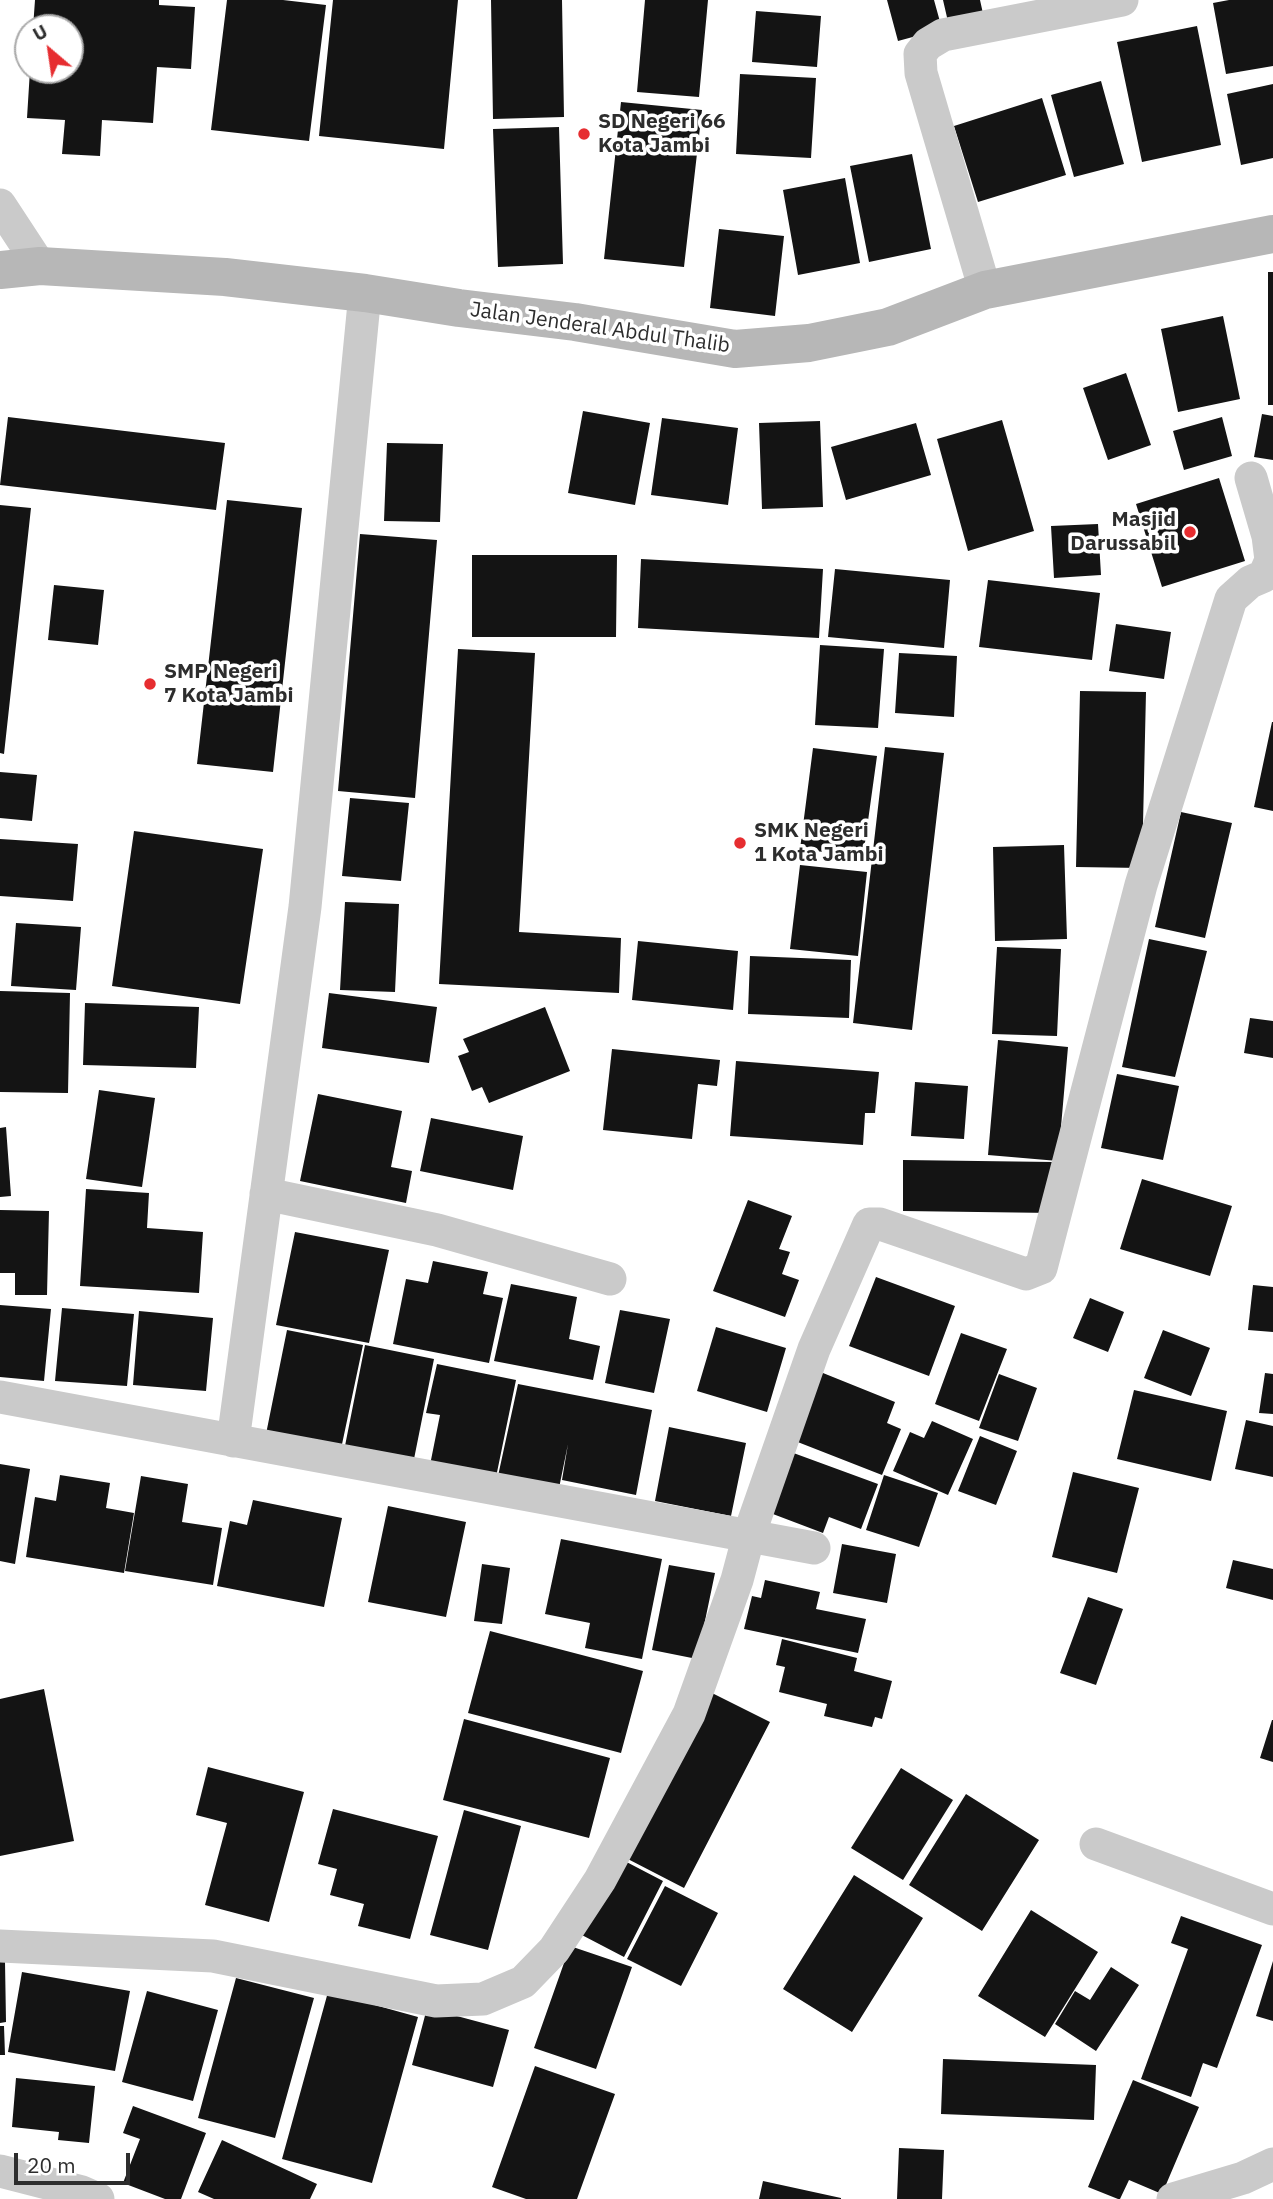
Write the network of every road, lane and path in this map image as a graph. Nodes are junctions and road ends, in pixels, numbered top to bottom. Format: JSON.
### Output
{"nodes":[{"id":1,"x":1122,"y":0,"type":"edge"},
{"id":2,"x":0,"y":205,"type":"edge"},
{"id":3,"x":1273,"y":234,"type":"edge"},
{"id":4,"x":40,"y":266,"type":"junction"},
{"id":5,"x":0,"y":270,"type":"edge"},
{"id":6,"x":985,"y":290,"type":"junction"},
{"id":7,"x":365,"y":293,"type":"junction"},
{"id":8,"x":1251,"y":478,"type":"dead end"},
{"id":9,"x":266,"y":1194,"type":"junction"},
{"id":10,"x":610,"y":1279,"type":"dead end"},
{"id":11,"x":0,"y":1398,"type":"edge"},
{"id":12,"x":233,"y":1441,"type":"junction"},
{"id":13,"x":750,"y":1535,"type":"junction"},
{"id":14,"x":814,"y":1548,"type":"dead end"},
{"id":15,"x":1096,"y":1844,"type":"dead end"},
{"id":16,"x":1273,"y":1909,"type":"edge"},
{"id":17,"x":0,"y":1946,"type":"edge"},
{"id":18,"x":1273,"y":2164,"type":"edge"},
{"id":19,"x":0,"y":2171,"type":"edge"},
{"id":20,"x":98,"y":2199,"type":"edge"},
{"id":21,"x":1174,"y":2199,"type":"edge"}],
"edges":[{"from":1,"to":6,"type":"street"},
{"from":2,"to":4,"type":"street"},
{"from":3,"to":6,"type":"street","name":"Jalan Jenderal Abdul Thalib"},
{"from":4,"to":5,"type":"street","name":"Jalan Jenderal Abdul Thalib"},
{"from":4,"to":7,"type":"street","name":"Jalan Jenderal Abdul Thalib"},
{"from":6,"to":7,"type":"street","name":"Jalan Jenderal Abdul Thalib"},
{"from":7,"to":9,"type":"street"},
{"from":8,"to":13,"type":"street"},
{"from":9,"to":10,"type":"street"},
{"from":9,"to":12,"type":"street"},
{"from":11,"to":12,"type":"street"},
{"from":12,"to":13,"type":"street"},
{"from":13,"to":14,"type":"street"},
{"from":13,"to":17,"type":"street"},
{"from":15,"to":16,"type":"street"},
{"from":18,"to":21,"type":"street"},
{"from":19,"to":20,"type":"street"}]}
